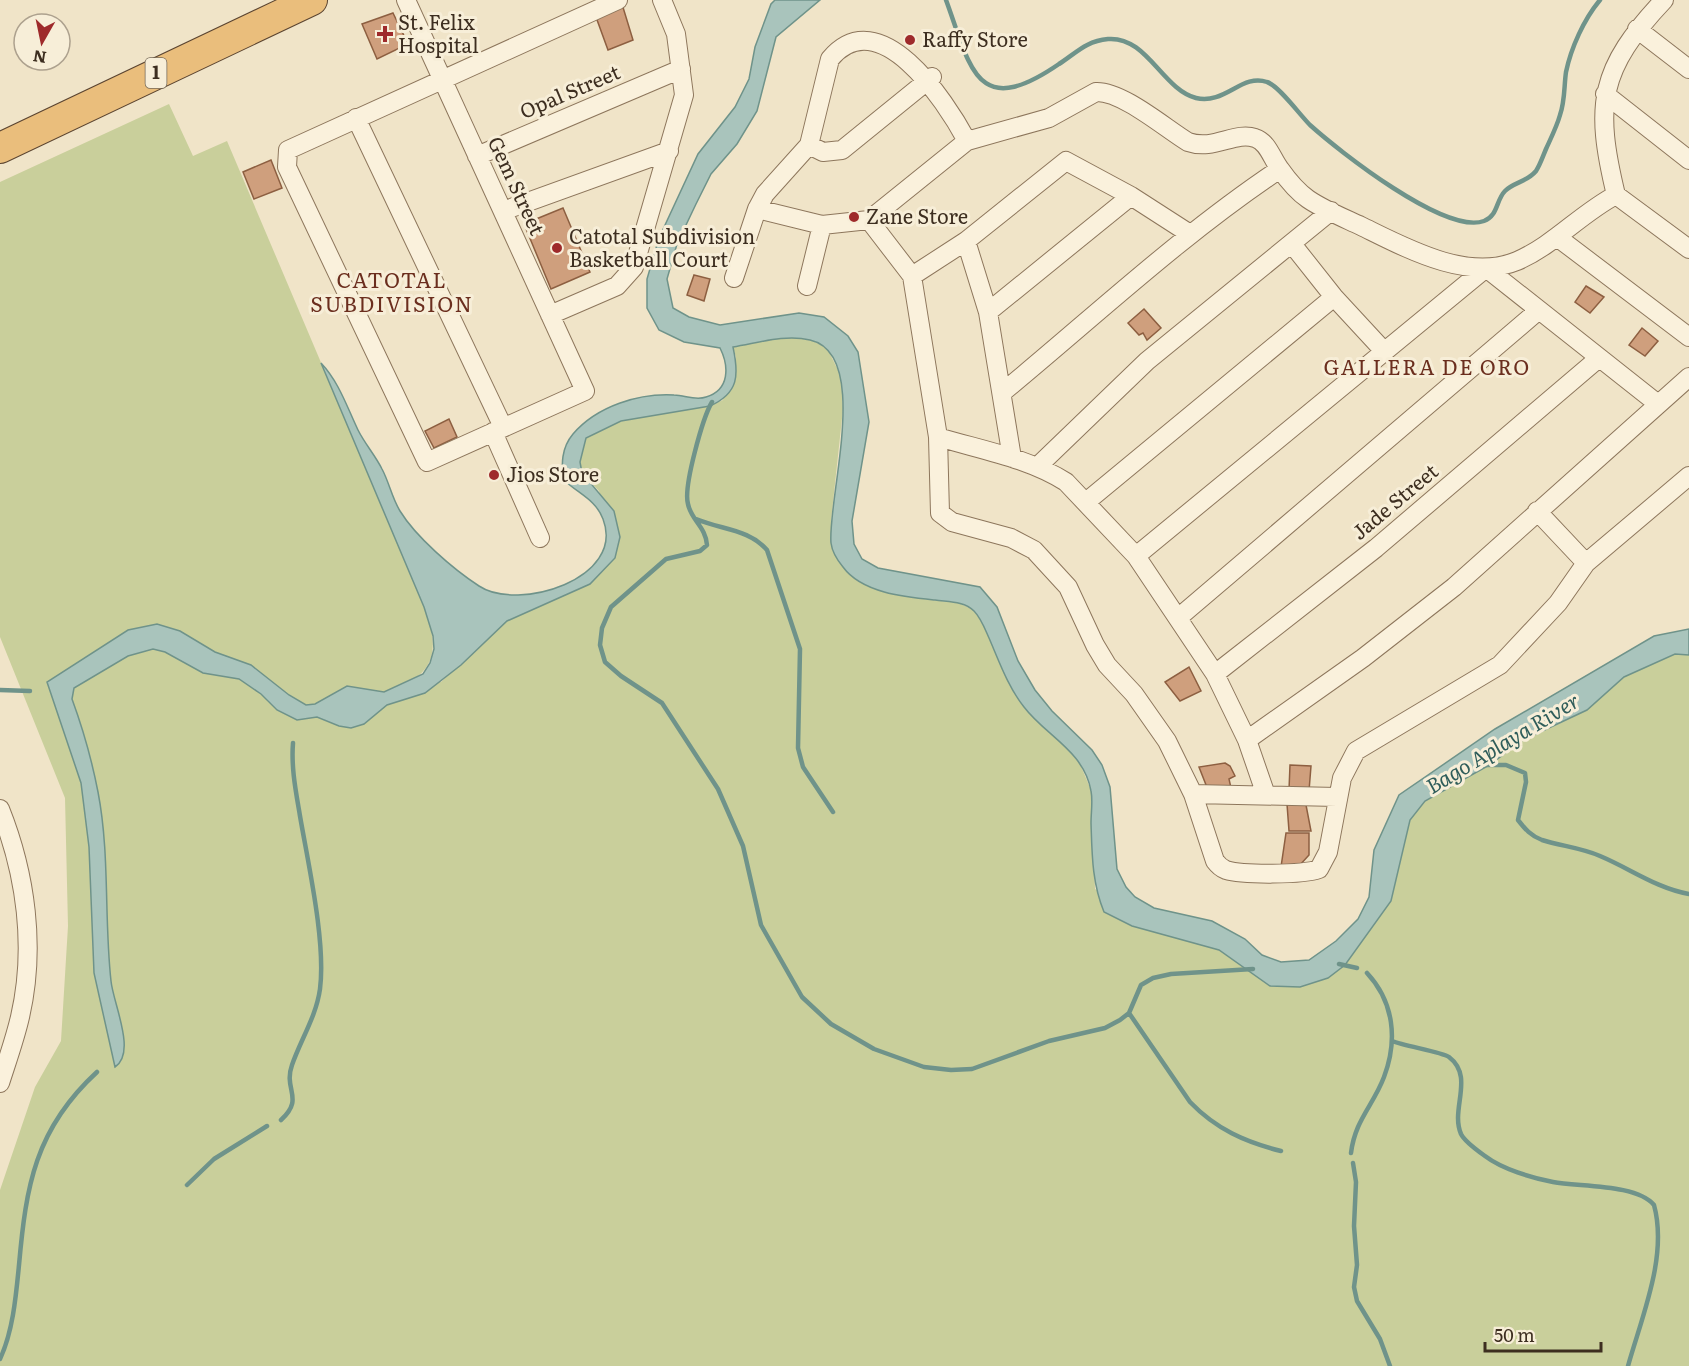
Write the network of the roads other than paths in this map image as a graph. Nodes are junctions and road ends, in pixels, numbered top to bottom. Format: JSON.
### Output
{"nodes":[{"id":1,"x":312,"y":0,"type":"edge"},
{"id":2,"x":406,"y":0,"type":"edge"},
{"id":3,"x":618,"y":0,"type":"edge"},
{"id":4,"x":662,"y":0,"type":"edge"},
{"id":5,"x":1664,"y":0,"type":"edge"},
{"id":6,"x":1637,"y":29,"type":"junction"},
{"id":7,"x":681,"y":69,"type":"junction"},
{"id":8,"x":1689,"y":69,"type":"edge"},
{"id":9,"x":932,"y":77,"type":"junction"},
{"id":10,"x":442,"y":78,"type":"junction"},
{"id":11,"x":1605,"y":94,"type":"junction"},
{"id":12,"x":356,"y":118,"type":"junction"},
{"id":13,"x":968,"y":141,"type":"junction"},
{"id":14,"x":808,"y":145,"type":"junction"},
{"id":15,"x":0,"y":148,"type":"edge"},
{"id":16,"x":669,"y":151,"type":"junction"},
{"id":17,"x":477,"y":156,"type":"junction"},
{"id":18,"x":1689,"y":160,"type":"edge"},
{"id":19,"x":1280,"y":169,"type":"junction"},
{"id":20,"x":1616,"y":195,"type":"junction"},
{"id":21,"x":1131,"y":196,"type":"junction"},
{"id":22,"x":757,"y":209,"type":"junction"},
{"id":23,"x":503,"y":212,"type":"junction"},
{"id":24,"x":1331,"y":212,"type":"junction"},
{"id":25,"x":869,"y":220,"type":"junction"},
{"id":26,"x":822,"y":225,"type":"junction"},
{"id":27,"x":1190,"y":234,"type":"junction"},
{"id":28,"x":1557,"y":237,"type":"junction"},
{"id":29,"x":966,"y":241,"type":"junction"},
{"id":30,"x":1292,"y":244,"type":"junction"},
{"id":31,"x":1689,"y":249,"type":"edge"},
{"id":32,"x":1486,"y":268,"type":"junction"},
{"id":33,"x":912,"y":276,"type":"junction"},
{"id":34,"x":734,"y":279,"type":"dead end"},
{"id":35,"x":807,"y":286,"type":"dead end"},
{"id":36,"x":1334,"y":297,"type":"junction"},
{"id":37,"x":1539,"y":310,"type":"junction"},
{"id":38,"x":988,"y":312,"type":"junction"},
{"id":39,"x":550,"y":315,"type":"junction"},
{"id":40,"x":1689,"y":337,"type":"edge"},
{"id":41,"x":1383,"y":350,"type":"junction"},
{"id":42,"x":1599,"y":358,"type":"junction"},
{"id":43,"x":1689,"y":377,"type":"edge"},
{"id":44,"x":1003,"y":392,"type":"junction"},
{"id":45,"x":1658,"y":404,"type":"junction"},
{"id":46,"x":498,"y":430,"type":"junction"},
{"id":47,"x":938,"y":437,"type":"junction"},
{"id":48,"x":1012,"y":458,"type":"junction"},
{"id":49,"x":1036,"y":467,"type":"junction"},
{"id":50,"x":1689,"y":476,"type":"edge"},
{"id":51,"x":1086,"y":502,"type":"junction"},
{"id":52,"x":1537,"y":511,"type":"junction"},
{"id":53,"x":540,"y":538,"type":"dead end"},
{"id":54,"x":1136,"y":556,"type":"junction"},
{"id":55,"x":1586,"y":563,"type":"junction"},
{"id":56,"x":1178,"y":618,"type":"junction"},
{"id":57,"x":1215,"y":674,"type":"junction"},
{"id":58,"x":1247,"y":740,"type":"junction"},
{"id":59,"x":1193,"y":794,"type":"junction"},
{"id":60,"x":1266,"y":795,"type":"junction"},
{"id":61,"x":1338,"y":797,"type":"junction"},
{"id":62,"x":0,"y":809,"type":"edge"},
{"id":63,"x":0,"y":1083,"type":"edge"}],
"edges":[{"from":1,"to":15,"type":"highway","number":"1"},
{"from":2,"to":10,"type":"street","name":"Gem Street"},
{"from":3,"to":10,"type":"street"},
{"from":4,"to":7,"type":"street"},
{"from":5,"to":6,"type":"street"},
{"from":6,"to":8,"type":"street"},
{"from":6,"to":11,"type":"street"},
{"from":7,"to":16,"type":"street"},
{"from":7,"to":17,"type":"street","name":"Opal Street"},
{"from":9,"to":13,"type":"street"},
{"from":9,"to":14,"type":"street"},
{"from":9,"to":14,"type":"street"},
{"from":10,"to":12,"type":"street"},
{"from":10,"to":17,"type":"street","name":"Gem Street"},
{"from":11,"to":18,"type":"street"},
{"from":11,"to":20,"type":"street"},
{"from":12,"to":46,"type":"street"},
{"from":12,"to":46,"type":"street"},
{"from":13,"to":19,"type":"street"},
{"from":13,"to":25,"type":"street"},
{"from":14,"to":22,"type":"street"},
{"from":16,"to":23,"type":"street"},
{"from":16,"to":39,"type":"street"},
{"from":17,"to":23,"type":"street","name":"Gem Street"},
{"from":19,"to":24,"type":"street"},
{"from":19,"to":27,"type":"street"},
{"from":20,"to":28,"type":"street"},
{"from":20,"to":31,"type":"street"},
{"from":21,"to":27,"type":"street"},
{"from":21,"to":29,"type":"street"},
{"from":21,"to":38,"type":"street"},
{"from":22,"to":26,"type":"street"},
{"from":22,"to":34,"type":"street"},
{"from":23,"to":39,"type":"street","name":"Gem Street"},
{"from":24,"to":30,"type":"street"},
{"from":24,"to":32,"type":"street"},
{"from":25,"to":26,"type":"street"},
{"from":25,"to":33,"type":"street"},
{"from":26,"to":35,"type":"street"},
{"from":27,"to":44,"type":"street"},
{"from":28,"to":32,"type":"street"},
{"from":28,"to":40,"type":"street"},
{"from":29,"to":33,"type":"street"},
{"from":29,"to":38,"type":"street"},
{"from":30,"to":36,"type":"street"},
{"from":30,"to":49,"type":"street"},
{"from":32,"to":37,"type":"street"},
{"from":32,"to":41,"type":"street"},
{"from":33,"to":47,"type":"street"},
{"from":36,"to":41,"type":"street"},
{"from":36,"to":51,"type":"street"},
{"from":37,"to":42,"type":"street"},
{"from":37,"to":56,"type":"street"},
{"from":38,"to":44,"type":"street"},
{"from":39,"to":46,"type":"street","name":"Gem Street"},
{"from":41,"to":54,"type":"street"},
{"from":42,"to":45,"type":"street"},
{"from":42,"to":57,"type":"street","name":"Jade Street"},
{"from":43,"to":45,"type":"street"},
{"from":44,"to":48,"type":"street"},
{"from":45,"to":52,"type":"street"},
{"from":46,"to":53,"type":"street"},
{"from":47,"to":48,"type":"street"},
{"from":47,"to":59,"type":"street"},
{"from":48,"to":49,"type":"street"},
{"from":49,"to":51,"type":"street"},
{"from":50,"to":55,"type":"street"},
{"from":51,"to":54,"type":"street"},
{"from":52,"to":55,"type":"street"},
{"from":52,"to":58,"type":"street"},
{"from":54,"to":56,"type":"street"},
{"from":55,"to":61,"type":"street"},
{"from":56,"to":57,"type":"street"},
{"from":57,"to":58,"type":"street"},
{"from":58,"to":60,"type":"street"},
{"from":59,"to":60,"type":"street"},
{"from":59,"to":61,"type":"street"},
{"from":60,"to":61,"type":"street"},
{"from":62,"to":63,"type":"street"}]}
